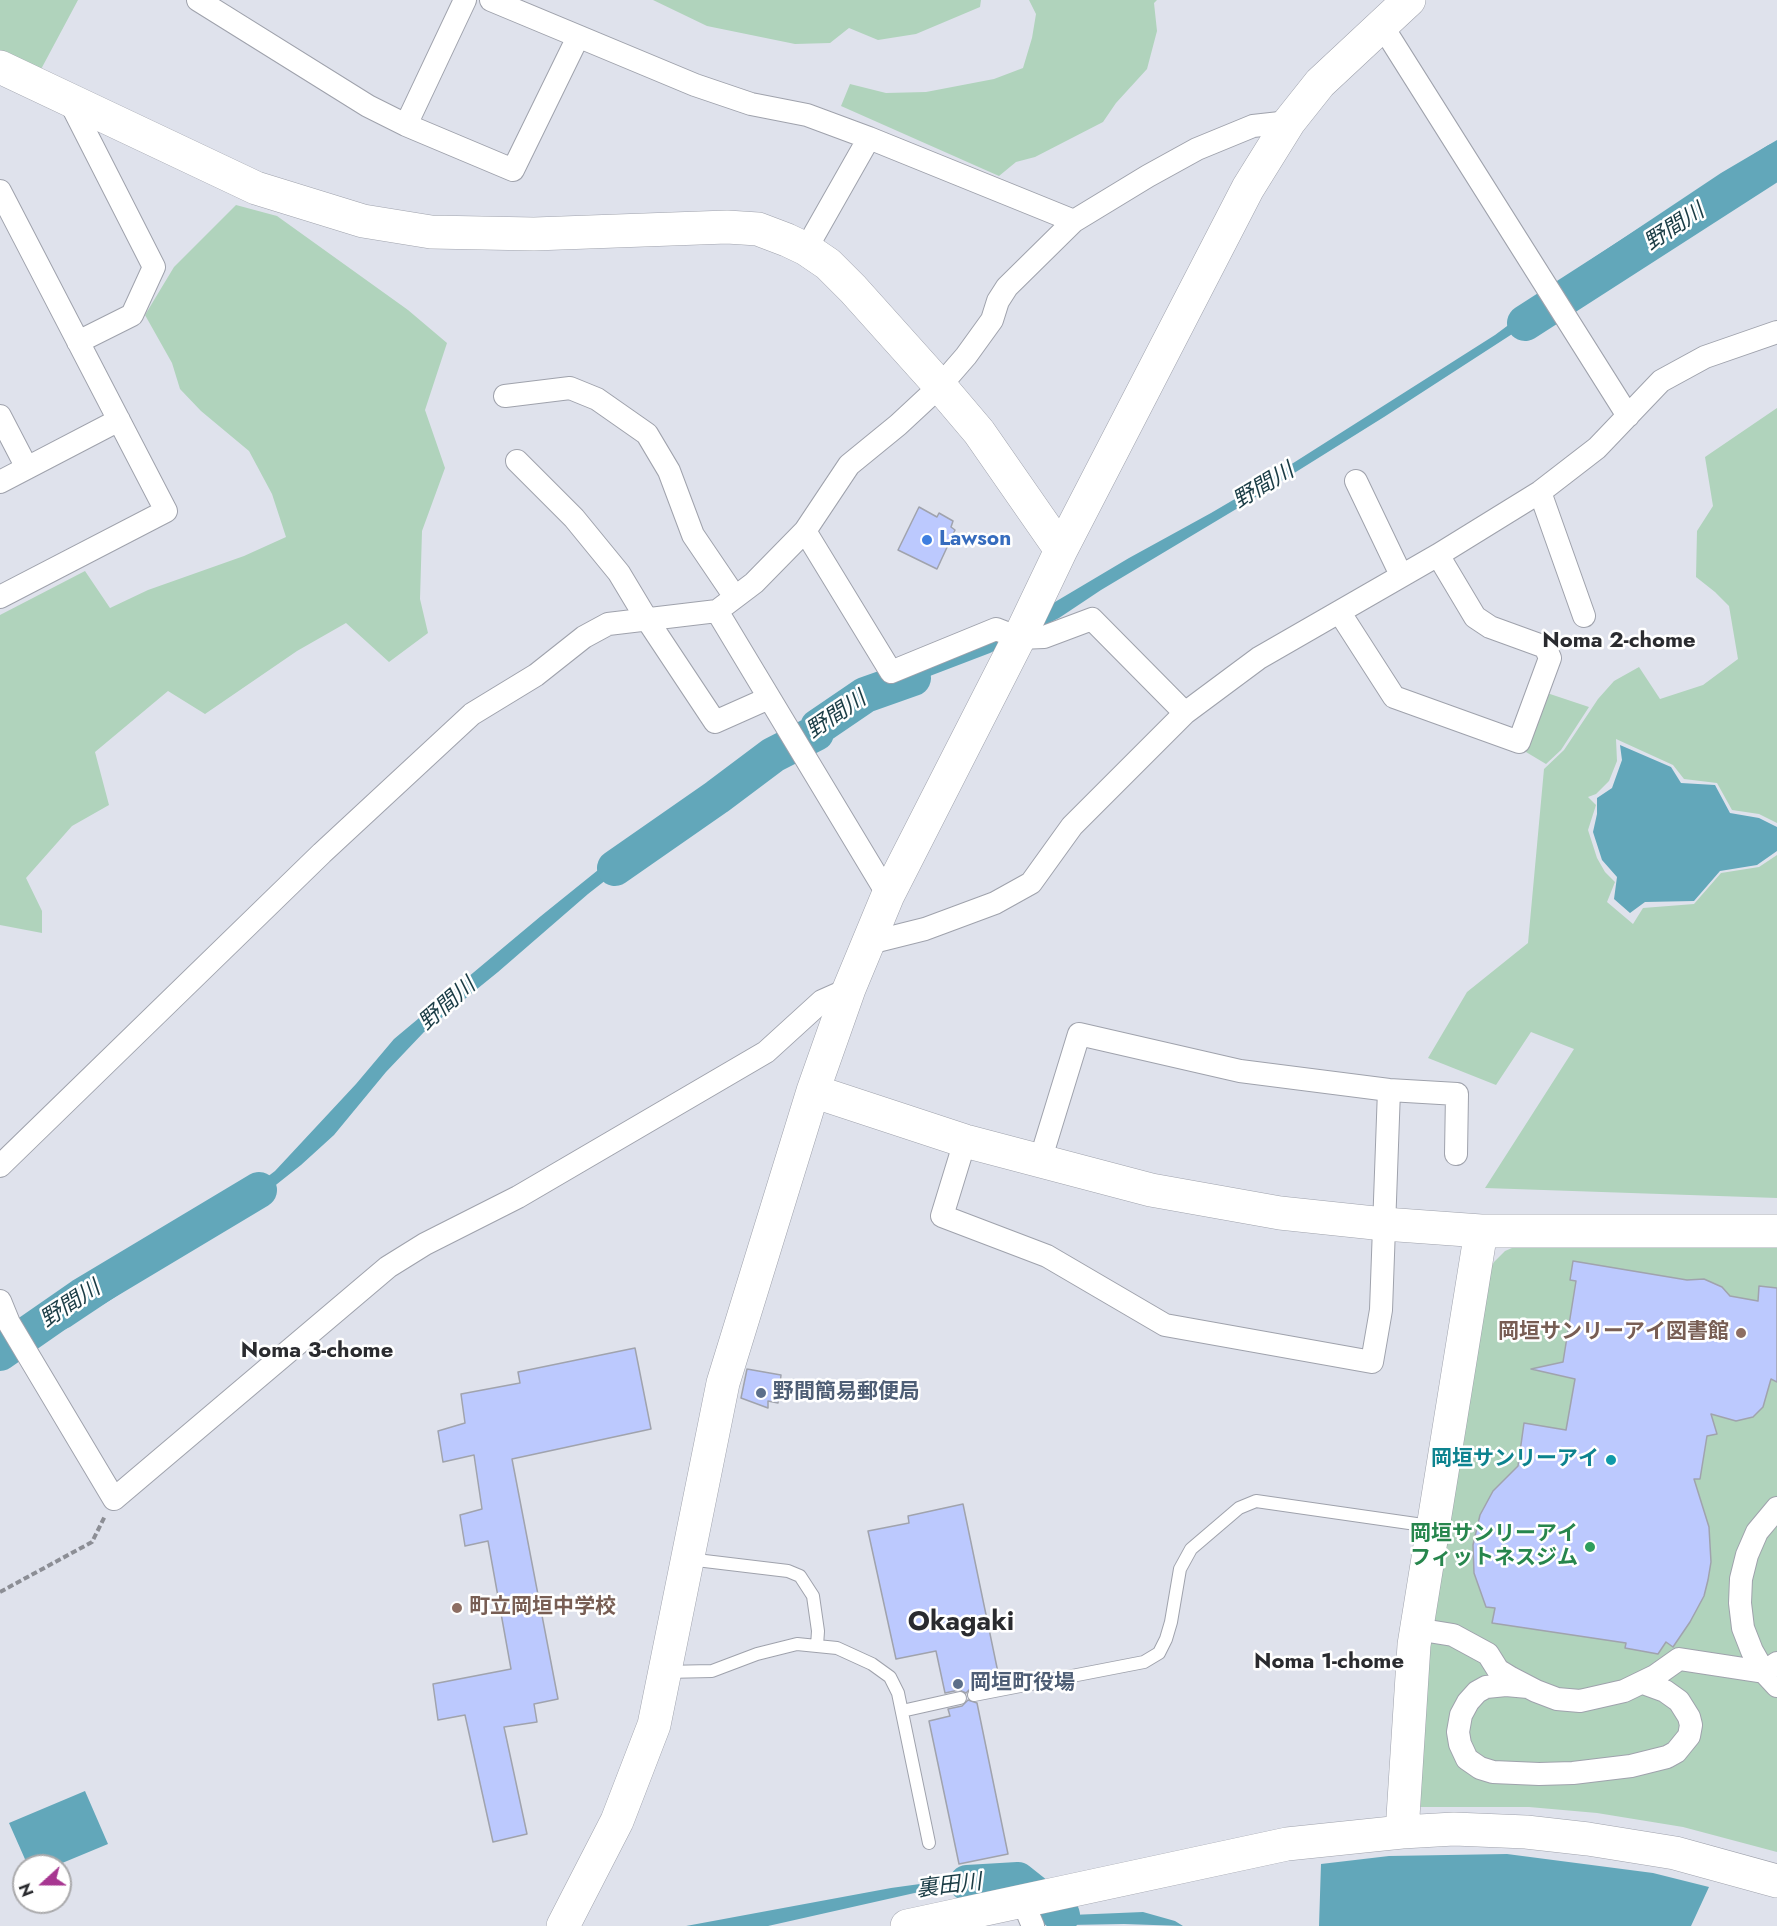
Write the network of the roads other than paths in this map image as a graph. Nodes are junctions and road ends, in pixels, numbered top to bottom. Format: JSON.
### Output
{"nodes":[{"id":1,"x":198,"y":0,"type":"edge"},
{"id":2,"x":465,"y":0,"type":"edge"},
{"id":3,"x":491,"y":0,"type":"edge"},
{"id":4,"x":1409,"y":0,"type":"edge"},
{"id":5,"x":1382,"y":24,"type":"junction"},
{"id":6,"x":578,"y":37,"type":"junction"},
{"id":7,"x":0,"y":67,"type":"edge"},
{"id":8,"x":69,"y":100,"type":"junction"},
{"id":9,"x":1289,"y":123,"type":"junction"},
{"id":10,"x":406,"y":125,"type":"junction"},
{"id":11,"x":870,"y":138,"type":"junction"},
{"id":12,"x":0,"y":191,"type":"edge"},
{"id":13,"x":1074,"y":221,"type":"junction"},
{"id":14,"x":806,"y":249,"type":"junction"},
{"id":15,"x":1777,"y":332,"type":"edge"},
{"id":16,"x":78,"y":342,"type":"junction"},
{"id":17,"x":940,"y":386,"type":"junction"},
{"id":18,"x":505,"y":396,"type":"dead end"},
{"id":19,"x":0,"y":416,"type":"edge"},
{"id":20,"x":1628,"y":416,"type":"junction"},
{"id":21,"x":119,"y":420,"type":"junction"},
{"id":22,"x":517,"y":461,"type":"dead end"},
{"id":23,"x":27,"y":468,"type":"junction"},
{"id":24,"x":0,"y":482,"type":"edge"},
{"id":25,"x":1356,"y":482,"type":"dead end"},
{"id":26,"x":1539,"y":492,"type":"junction"},
{"id":27,"x":805,"y":531,"type":"junction"},
{"id":28,"x":1061,"y":550,"type":"junction"},
{"id":29,"x":1438,"y":555,"type":"junction"},
{"id":30,"x":1401,"y":575,"type":"junction"},
{"id":31,"x":0,"y":597,"type":"edge"},
{"id":32,"x":735,"y":597,"type":"junction"},
{"id":33,"x":717,"y":611,"type":"junction"},
{"id":34,"x":1340,"y":613,"type":"junction"},
{"id":35,"x":1584,"y":616,"type":"dead end"},
{"id":36,"x":646,"y":618,"type":"junction"},
{"id":37,"x":1019,"y":638,"type":"junction"},
{"id":38,"x":769,"y":698,"type":"junction"},
{"id":39,"x":1185,"y":713,"type":"junction"},
{"id":40,"x":888,"y":895,"type":"junction"},
{"id":41,"x":868,"y":943,"type":"junction"},
{"id":42,"x":849,"y":989,"type":"junction"},
{"id":43,"x":1389,"y":1090,"type":"junction"},
{"id":44,"x":813,"y":1091,"type":"junction"},
{"id":45,"x":965,"y":1140,"type":"junction"},
{"id":46,"x":1456,"y":1154,"type":"dead end"},
{"id":47,"x":1040,"y":1161,"type":"junction"},
{"id":48,"x":0,"y":1166,"type":"edge"},
{"id":49,"x":1384,"y":1224,"type":"junction"},
{"id":50,"x":1481,"y":1231,"type":"junction"},
{"id":51,"x":1777,"y":1231,"type":"edge"},
{"id":52,"x":0,"y":1301,"type":"edge"},
{"id":53,"x":1777,"y":1508,"type":"edge"},
{"id":54,"x":1432,"y":1527,"type":"junction"},
{"id":55,"x":687,"y":1559,"type":"junction"},
{"id":56,"x":1416,"y":1629,"type":"junction"},
{"id":57,"x":817,"y":1646,"type":"junction"},
{"id":58,"x":664,"y":1672,"type":"junction"},
{"id":59,"x":1773,"y":1674,"type":"edge"},
{"id":60,"x":1643,"y":1683,"type":"junction"},
{"id":61,"x":1528,"y":1687,"type":"junction"},
{"id":62,"x":974,"y":1695,"type":"dead end"},
{"id":63,"x":960,"y":1698,"type":"dead end"},
{"id":64,"x":902,"y":1711,"type":"junction"},
{"id":65,"x":1402,"y":1832,"type":"junction"},
{"id":66,"x":929,"y":1843,"type":"dead end"},
{"id":67,"x":1777,"y":1881,"type":"edge"},
{"id":68,"x":1028,"y":1914,"type":"edge"},
{"id":69,"x":563,"y":1926,"type":"edge"},
{"id":70,"x":907,"y":1926,"type":"edge"}],
"edges":[{"from":1,"to":10,"type":"street"},
{"from":2,"to":10,"type":"street"},
{"from":3,"to":6,"type":"street"},
{"from":4,"to":5,"type":"street"},
{"from":5,"to":9,"type":"street"},
{"from":5,"to":20,"type":"street"},
{"from":6,"to":10,"type":"street"},
{"from":6,"to":11,"type":"street"},
{"from":7,"to":8,"type":"street"},
{"from":8,"to":14,"type":"street"},
{"from":8,"to":16,"type":"street"},
{"from":9,"to":13,"type":"street"},
{"from":9,"to":28,"type":"street"},
{"from":11,"to":13,"type":"street"},
{"from":11,"to":14,"type":"street"},
{"from":12,"to":16,"type":"street"},
{"from":13,"to":17,"type":"street"},
{"from":14,"to":17,"type":"street"},
{"from":15,"to":20,"type":"street"},
{"from":16,"to":21,"type":"street"},
{"from":17,"to":27,"type":"street"},
{"from":17,"to":28,"type":"street"},
{"from":18,"to":32,"type":"street"},
{"from":19,"to":23,"type":"street"},
{"from":20,"to":26,"type":"street"},
{"from":21,"to":23,"type":"street"},
{"from":21,"to":31,"type":"street"},
{"from":22,"to":36,"type":"street"},
{"from":23,"to":24,"type":"street"},
{"from":25,"to":30,"type":"street"},
{"from":26,"to":29,"type":"street"},
{"from":26,"to":35,"type":"street"},
{"from":27,"to":32,"type":"street"},
{"from":27,"to":37,"type":"street"},
{"from":28,"to":37,"type":"street"},
{"from":29,"to":30,"type":"street"},
{"from":29,"to":34,"type":"street"},
{"from":30,"to":34,"type":"street"},
{"from":32,"to":33,"type":"street"},
{"from":33,"to":36,"type":"street"},
{"from":33,"to":38,"type":"street"},
{"from":34,"to":39,"type":"street"},
{"from":36,"to":38,"type":"street"},
{"from":36,"to":48,"type":"street"},
{"from":37,"to":39,"type":"street"},
{"from":37,"to":40,"type":"street"},
{"from":38,"to":40,"type":"street"},
{"from":39,"to":41,"type":"street"},
{"from":40,"to":41,"type":"street"},
{"from":41,"to":42,"type":"street"},
{"from":42,"to":44,"type":"street"},
{"from":42,"to":52,"type":"street"},
{"from":43,"to":46,"type":"street"},
{"from":43,"to":47,"type":"street"},
{"from":43,"to":49,"type":"street"},
{"from":44,"to":45,"type":"street"},
{"from":44,"to":55,"type":"street"},
{"from":45,"to":47,"type":"street"},
{"from":45,"to":49,"type":"street"},
{"from":47,"to":49,"type":"street"},
{"from":49,"to":50,"type":"street"},
{"from":50,"to":51,"type":"street"},
{"from":50,"to":54,"type":"street"},
{"from":53,"to":59,"type":"street"},
{"from":54,"to":56,"type":"street"},
{"from":54,"to":62,"type":"lane"},
{"from":55,"to":57,"type":"lane"},
{"from":55,"to":58,"type":"street"},
{"from":56,"to":61,"type":"street"},
{"from":56,"to":65,"type":"street"},
{"from":57,"to":58,"type":"lane"},
{"from":57,"to":64,"type":"lane"},
{"from":58,"to":69,"type":"street"},
{"from":59,"to":60,"type":"street"},
{"from":60,"to":61,"type":"street"},
{"from":60,"to":61,"type":"street"},
{"from":63,"to":64,"type":"lane"},
{"from":64,"to":66,"type":"lane"},
{"from":65,"to":67,"type":"street"},
{"from":65,"to":68,"type":"street"},
{"from":68,"to":70,"type":"street"}]}
